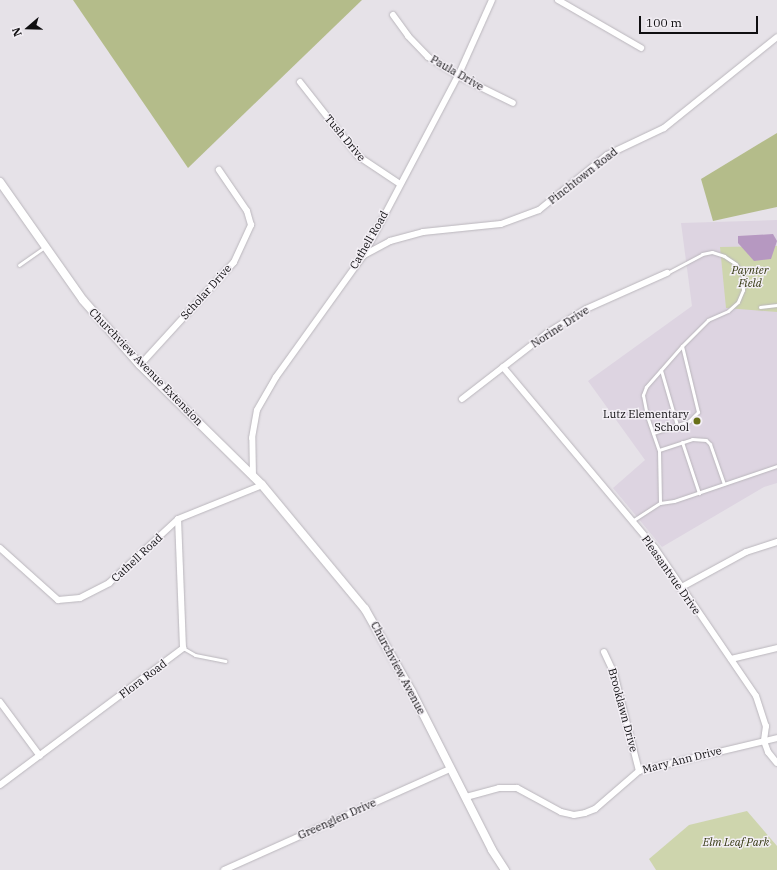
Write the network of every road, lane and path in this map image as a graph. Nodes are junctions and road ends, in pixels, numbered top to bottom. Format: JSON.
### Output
{"nodes":[{"id":1,"x":492,"y":0,"type":"edge"},
{"id":2,"x":558,"y":0,"type":"edge"},
{"id":3,"x":393,"y":15,"type":"dead end"},
{"id":4,"x":777,"y":37,"type":"edge"},
{"id":5,"x":641,"y":48,"type":"dead end"},
{"id":6,"x":458,"y":76,"type":"junction"},
{"id":7,"x":300,"y":82,"type":"dead end"},
{"id":8,"x":513,"y":103,"type":"dead end"},
{"id":9,"x":219,"y":170,"type":"dead end"},
{"id":10,"x":0,"y":182,"type":"edge"},
{"id":11,"x":400,"y":184,"type":"junction"},
{"id":12,"x":45,"y":247,"type":"junction"},
{"id":13,"x":363,"y":256,"type":"junction"},
{"id":14,"x":18,"y":265,"type":"dead end"},
{"id":15,"x":667,"y":273,"type":"joint"},
{"id":16,"x":777,"y":305,"type":"edge"},
{"id":17,"x":760,"y":307,"type":"dead end"},
{"id":18,"x":682,"y":346,"type":"junction"},
{"id":19,"x":140,"y":364,"type":"junction"},
{"id":20,"x":503,"y":367,"type":"junction"},
{"id":21,"x":661,"y":370,"type":"junction"},
{"id":22,"x":462,"y":399,"type":"dead end"},
{"id":23,"x":677,"y":425,"type":"junction"},
{"id":24,"x":653,"y":433,"type":"junction"},
{"id":25,"x":682,"y":442,"type":"junction"},
{"id":26,"x":658,"y":450,"type":"junction"},
{"id":27,"x":777,"y":466,"type":"edge"},
{"id":28,"x":253,"y":477,"type":"junction"},
{"id":29,"x":724,"y":484,"type":"junction"},
{"id":30,"x":262,"y":485,"type":"junction"},
{"id":31,"x":699,"y":492,"type":"junction"},
{"id":32,"x":660,"y":503,"type":"junction"},
{"id":33,"x":178,"y":519,"type":"junction"},
{"id":34,"x":632,"y":521,"type":"junction"},
{"id":35,"x":777,"y":542,"type":"edge"},
{"id":36,"x":0,"y":548,"type":"edge"},
{"id":37,"x":680,"y":588,"type":"junction"},
{"id":38,"x":182,"y":648,"type":"junction"},
{"id":39,"x":777,"y":648,"type":"edge"},
{"id":40,"x":604,"y":652,"type":"dead end"},
{"id":41,"x":731,"y":659,"type":"junction"},
{"id":42,"x":225,"y":661,"type":"dead end"},
{"id":43,"x":0,"y":702,"type":"edge"},
{"id":44,"x":777,"y":738,"type":"edge"},
{"id":45,"x":764,"y":741,"type":"junction"},
{"id":46,"x":40,"y":756,"type":"junction"},
{"id":47,"x":777,"y":762,"type":"edge"},
{"id":48,"x":450,"y":769,"type":"junction"},
{"id":49,"x":639,"y":771,"type":"junction"},
{"id":50,"x":0,"y":785,"type":"edge"},
{"id":51,"x":466,"y":797,"type":"junction"},
{"id":52,"x":224,"y":870,"type":"edge"},
{"id":53,"x":505,"y":870,"type":"edge"}],
"edges":[{"from":1,"to":6,"type":"street","name":"Cathell Road"},
{"from":2,"to":5,"type":"street"},
{"from":3,"to":6,"type":"street","name":"Paula Drive"},
{"from":4,"to":13,"type":"street","name":"Pinchtown Road"},
{"from":6,"to":8,"type":"street","name":"Paula Drive"},
{"from":6,"to":11,"type":"street","name":"Cathell Road"},
{"from":7,"to":11,"type":"street","name":"Tush Drive"},
{"from":9,"to":19,"type":"street","name":"Scholar Drive"},
{"from":10,"to":12,"type":"street","name":"Churchview Avenue Extension"},
{"from":11,"to":13,"type":"street","name":"Cathell Road"},
{"from":12,"to":14,"type":"lane"},
{"from":12,"to":19,"type":"street","name":"Churchview Avenue Extension"},
{"from":13,"to":28,"type":"street","name":"Cathell Road"},
{"from":15,"to":18,"type":"lane"},
{"from":15,"to":20,"type":"street","name":"Norine Drive"},
{"from":16,"to":17,"type":"lane"},
{"from":18,"to":21,"type":"lane"},
{"from":18,"to":23,"type":"lane"},
{"from":19,"to":28,"type":"street","name":"Churchview Avenue Extension"},
{"from":20,"to":22,"type":"street","name":"Norine Drive"},
{"from":20,"to":34,"type":"street","name":"Pleasantvue Drive"},
{"from":21,"to":23,"type":"lane"},
{"from":21,"to":24,"type":"lane"},
{"from":23,"to":24,"type":"lane"},
{"from":24,"to":26,"type":"lane"},
{"from":25,"to":26,"type":"lane"},
{"from":25,"to":29,"type":"lane"},
{"from":25,"to":31,"type":"lane"},
{"from":26,"to":32,"type":"lane"},
{"from":27,"to":29,"type":"lane"},
{"from":28,"to":30,"type":"street","name":"Churchview Avenue Extension"},
{"from":29,"to":31,"type":"lane"},
{"from":30,"to":33,"type":"street","name":"Cathell Road"},
{"from":30,"to":48,"type":"street","name":"Churchview Avenue"},
{"from":31,"to":32,"type":"lane"},
{"from":32,"to":34,"type":"lane"},
{"from":33,"to":36,"type":"street","name":"Cathell Road"},
{"from":33,"to":38,"type":"street"},
{"from":34,"to":37,"type":"street","name":"Pleasantvue Drive"},
{"from":35,"to":37,"type":"street"},
{"from":37,"to":41,"type":"street","name":"Pleasantvue Drive"},
{"from":38,"to":42,"type":"lane"},
{"from":38,"to":46,"type":"street","name":"Flora Road"},
{"from":39,"to":41,"type":"street"},
{"from":40,"to":49,"type":"street","name":"Brooklawn Drive"},
{"from":41,"to":45,"type":"street","name":"Pleasantvue Drive"},
{"from":43,"to":46,"type":"street"},
{"from":44,"to":45,"type":"street","name":"Mary Ann Drive"},
{"from":45,"to":47,"type":"street"},
{"from":45,"to":49,"type":"street","name":"Mary Ann Drive"},
{"from":46,"to":50,"type":"street","name":"Flora Road"},
{"from":48,"to":51,"type":"street","name":"Churchview Avenue"},
{"from":48,"to":52,"type":"street","name":"Greenglen Drive"},
{"from":49,"to":51,"type":"street","name":"Mary Ann Drive"},
{"from":51,"to":53,"type":"street","name":"Churchview Avenue"}]}
